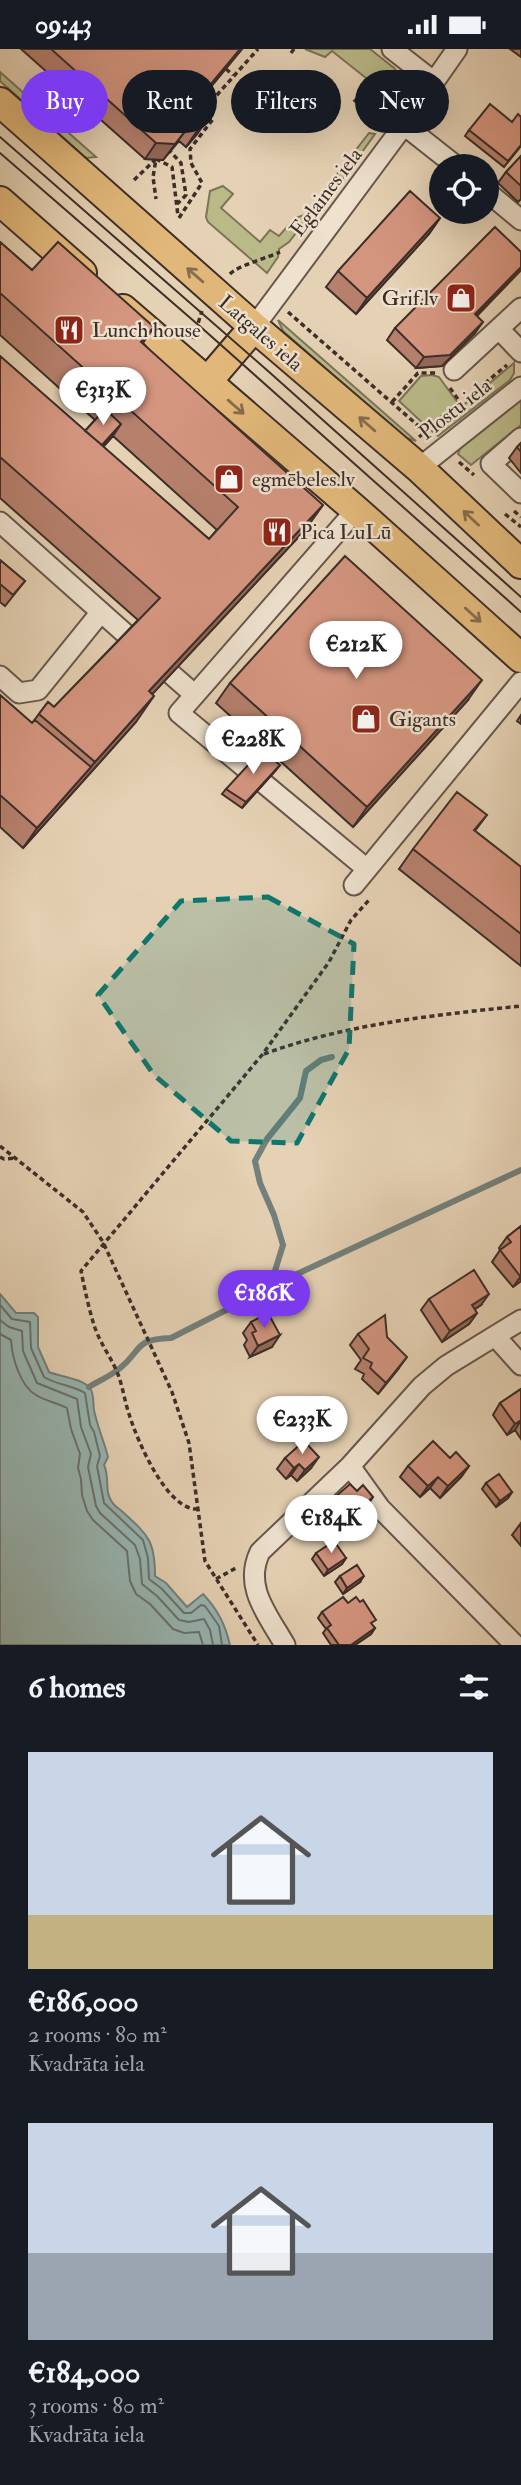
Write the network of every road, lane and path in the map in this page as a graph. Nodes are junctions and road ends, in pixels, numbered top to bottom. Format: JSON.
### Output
{"nodes":[{"id":1,"x":258,"y":49,"type":"edge"},
{"id":2,"x":392,"y":49,"type":"edge"},
{"id":3,"x":457,"y":49,"type":"edge"},
{"id":4,"x":226,"y":69,"type":"edge"},
{"id":5,"x":238,"y":70,"type":"edge"},
{"id":6,"x":419,"y":70,"type":"edge"},
{"id":7,"x":441,"y":70,"type":"edge"},
{"id":8,"x":231,"y":73,"type":"edge"},
{"id":9,"x":231,"y":77,"type":"edge"},
{"id":10,"x":0,"y":102,"type":"edge"},
{"id":11,"x":398,"y":133,"type":"edge"},
{"id":12,"x":414,"y":133,"type":"edge"},
{"id":13,"x":163,"y":145,"type":"edge"},
{"id":14,"x":441,"y":154,"type":"edge"},
{"id":15,"x":156,"y":159,"type":"junction"},
{"id":16,"x":135,"y":180,"type":"dead end"},
{"id":17,"x":156,"y":199,"type":"dead end"},
{"id":18,"x":0,"y":201,"type":"edge"},
{"id":19,"x":499,"y":202,"type":"edge"},
{"id":20,"x":177,"y":204,"type":"junction"},
{"id":21,"x":521,"y":220,"type":"edge"},
{"id":22,"x":280,"y":252,"type":"dead end"},
{"id":23,"x":236,"y":268,"type":"dead end"},
{"id":24,"x":205,"y":303,"type":"dead end"},
{"id":25,"x":521,"y":308,"type":"edge"},
{"id":26,"x":279,"y":312,"type":"dead end"},
{"id":27,"x":254,"y":327,"type":"junction"},
{"id":28,"x":499,"y":328,"type":"junction"},
{"id":29,"x":193,"y":339,"type":"dead end"},
{"id":30,"x":516,"y":357,"type":"edge"},
{"id":31,"x":428,"y":367,"type":"edge"},
{"id":32,"x":428,"y":373,"type":"junction"},
{"id":33,"x":447,"y":376,"type":"junction"},
{"id":34,"x":207,"y":382,"type":"junction"},
{"id":35,"x":521,"y":387,"type":"edge"},
{"id":36,"x":392,"y":402,"type":"junction"},
{"id":37,"x":461,"y":403,"type":"junction"},
{"id":38,"x":426,"y":432,"type":"junction"},
{"id":39,"x":419,"y":437,"type":"dead end"},
{"id":40,"x":521,"y":438,"type":"edge"},
{"id":41,"x":444,"y":447,"type":"junction"},
{"id":42,"x":419,"y":468,"type":"junction"},
{"id":43,"x":483,"y":483,"type":"dead end"},
{"id":44,"x":516,"y":501,"type":"edge"},
{"id":45,"x":356,"y":510,"type":"junction"},
{"id":46,"x":521,"y":517,"type":"edge"},
{"id":47,"x":0,"y":522,"type":"edge"},
{"id":48,"x":521,"y":564,"type":"edge"},
{"id":49,"x":102,"y":612,"type":"junction"},
{"id":50,"x":129,"y":637,"type":"edge"},
{"id":51,"x":521,"y":658,"type":"edge"},
{"id":52,"x":171,"y":674,"type":"edge"},
{"id":53,"x":0,"y":676,"type":"edge"},
{"id":54,"x":521,"y":682,"type":"edge"},
{"id":55,"x":195,"y":695,"type":"junction"},
{"id":56,"x":367,"y":869,"type":"junction"},
{"id":57,"x":354,"y":885,"type":"dead end"},
{"id":58,"x":351,"y":920,"type":"dead end"},
{"id":59,"x":521,"y":1006,"type":"edge"},
{"id":60,"x":262,"y":1055,"type":"junction"},
{"id":61,"x":0,"y":1146,"type":"edge"},
{"id":62,"x":0,"y":1157,"type":"edge"},
{"id":63,"x":15,"y":1159,"type":"junction"},
{"id":64,"x":103,"y":1242,"type":"junction"},
{"id":65,"x":521,"y":1320,"type":"edge"},
{"id":66,"x":495,"y":1336,"type":"junction"},
{"id":67,"x":521,"y":1365,"type":"edge"},
{"id":68,"x":350,"y":1466,"type":"junction"},
{"id":69,"x":198,"y":1509,"type":"junction"},
{"id":70,"x":229,"y":1572,"type":"dead end"},
{"id":71,"x":216,"y":1579,"type":"junction"},
{"id":72,"x":258,"y":1645,"type":"edge"},
{"id":73,"x":285,"y":1645,"type":"edge"},
{"id":74,"x":515,"y":1645,"type":"edge"}],
"edges":[{"from":1,"to":5,"type":"path"},
{"from":2,"to":6,"type":"street"},
{"from":3,"to":7,"type":"street","name":"Eglaines iela"},
{"from":4,"to":8,"type":"path"},
{"from":9,"to":20,"type":"path"},
{"from":27,"to":10,"type":"highway","name":"Latgales iela","one_way":true},
{"from":11,"to":27,"type":"street","name":"Eglaines iela"},
{"from":12,"to":14,"type":"street"},
{"from":13,"to":20,"type":"path"},
{"from":15,"to":16,"type":"path"},
{"from":15,"to":17,"type":"path"},
{"from":15,"to":20,"type":"path"},
{"from":18,"to":34,"type":"highway"},
{"from":19,"to":21,"type":"street"},
{"from":22,"to":23,"type":"path"},
{"from":24,"to":29,"type":"path"},
{"from":25,"to":28,"type":"street"},
{"from":26,"to":36,"type":"path"},
{"from":27,"to":34,"type":"highway"},
{"from":42,"to":27,"type":"highway","name":"Latgales iela","one_way":true},
{"from":28,"to":30,"type":"street"},
{"from":28,"to":33,"type":"street"},
{"from":30,"to":37,"type":"path"},
{"from":31,"to":32,"type":"path"},
{"from":32,"to":33,"type":"path"},
{"from":32,"to":36,"type":"path"},
{"from":33,"to":37,"type":"path"},
{"from":34,"to":45,"type":"highway","one_way":true},
{"from":35,"to":41,"type":"street","name":"Plostu iela"},
{"from":36,"to":38,"type":"path"},
{"from":37,"to":38,"type":"path"},
{"from":38,"to":39,"type":"path"},
{"from":38,"to":41,"type":"path"},
{"from":40,"to":44,"type":"street"},
{"from":41,"to":42,"type":"street","name":"Plostu iela"},
{"from":41,"to":43,"type":"path"},
{"from":48,"to":42,"type":"highway","name":"Latgales iela","one_way":true},
{"from":44,"to":46,"type":"path"},
{"from":45,"to":51,"type":"highway","one_way":true},
{"from":45,"to":55,"type":"street"},
{"from":47,"to":49,"type":"street"},
{"from":49,"to":50,"type":"street"},
{"from":49,"to":53,"type":"street"},
{"from":52,"to":55,"type":"street"},
{"from":54,"to":56,"type":"street"},
{"from":55,"to":56,"type":"street"},
{"from":56,"to":57,"type":"street"},
{"from":58,"to":60,"type":"path"},
{"from":59,"to":60,"type":"path"},
{"from":60,"to":64,"type":"path"},
{"from":61,"to":63,"type":"path"},
{"from":62,"to":63,"type":"path"},
{"from":63,"to":64,"type":"path"},
{"from":64,"to":69,"type":"path"},
{"from":64,"to":69,"type":"path"},
{"from":65,"to":66,"type":"street"},
{"from":66,"to":67,"type":"street"},
{"from":66,"to":68,"type":"street"},
{"from":68,"to":73,"type":"street"},
{"from":68,"to":74,"type":"street"},
{"from":69,"to":71,"type":"path"},
{"from":70,"to":71,"type":"path"},
{"from":71,"to":72,"type":"path"}]}
